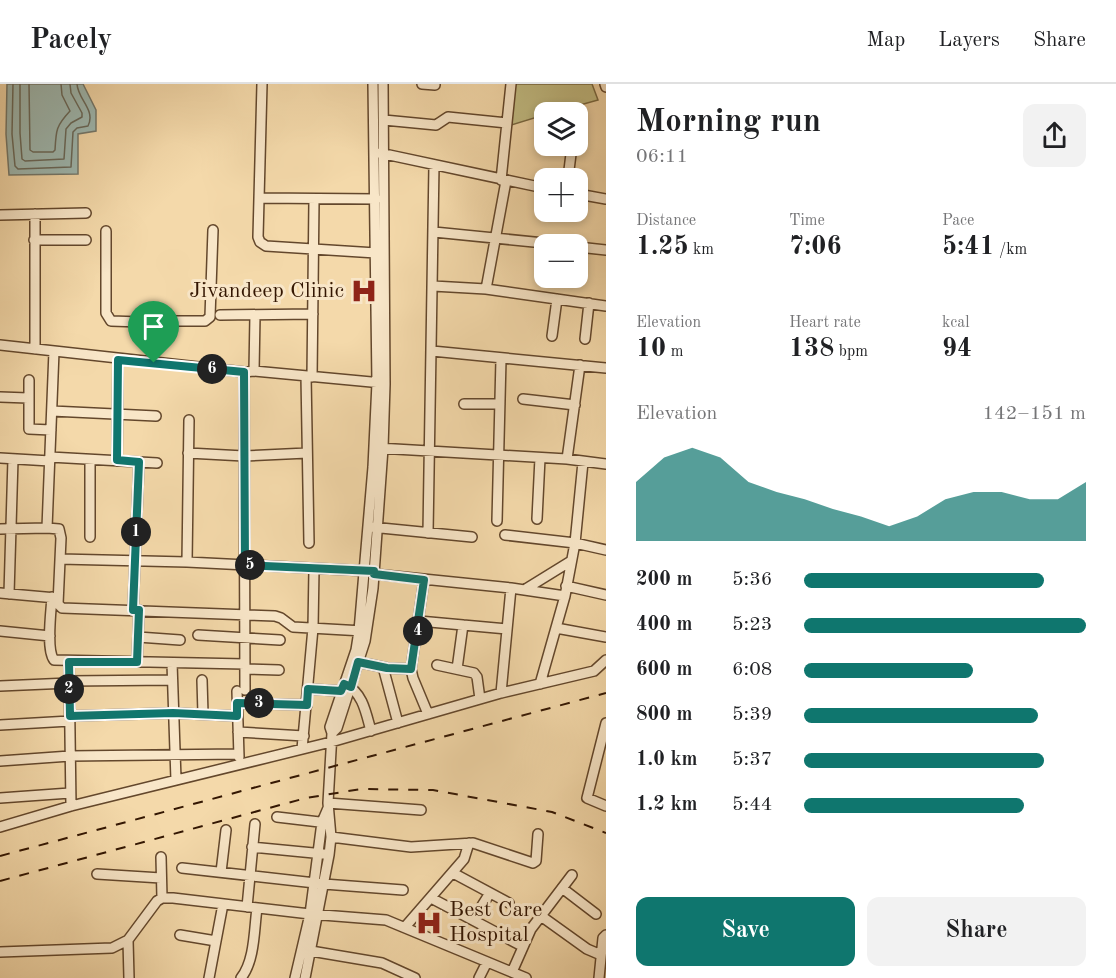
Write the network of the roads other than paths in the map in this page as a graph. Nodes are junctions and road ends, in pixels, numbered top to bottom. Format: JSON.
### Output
{"nodes":[{"id":1,"x":262,"y":84,"type":"edge"},
{"id":2,"x":373,"y":84,"type":"edge"},
{"id":3,"x":382,"y":84,"type":"edge"},
{"id":4,"x":422,"y":84,"type":"edge"},
{"id":5,"x":511,"y":84,"type":"edge"},
{"id":6,"x":435,"y":85,"type":"edge"},
{"id":7,"x":384,"y":120,"type":"junction"},
{"id":8,"x":507,"y":123,"type":"junction"},
{"id":9,"x":379,"y":153,"type":"junction"},
{"id":10,"x":434,"y":165,"type":"junction"},
{"id":11,"x":504,"y":180,"type":"junction"},
{"id":12,"x":534,"y":186,"type":"edge"},
{"id":13,"x":588,"y":196,"type":"edge"},
{"id":14,"x":260,"y":198,"type":"junction"},
{"id":15,"x":376,"y":199,"type":"junction"},
{"id":16,"x":606,"y":199,"type":"edge"},
{"id":17,"x":314,"y":200,"type":"junction"},
{"id":18,"x":86,"y":213,"type":"dead end"},
{"id":19,"x":34,"y":214,"type":"junction"},
{"id":20,"x":0,"y":215,"type":"edge"},
{"id":21,"x":213,"y":230,"type":"dead end"},
{"id":22,"x":106,"y":231,"type":"dead end"},
{"id":23,"x":434,"y":232,"type":"junction"},
{"id":24,"x":496,"y":238,"type":"junction"},
{"id":25,"x":34,"y":240,"type":"junction"},
{"id":26,"x":86,"y":240,"type":"dead end"},
{"id":27,"x":534,"y":242,"type":"edge"},
{"id":28,"x":588,"y":248,"type":"edge"},
{"id":29,"x":314,"y":250,"type":"junction"},
{"id":30,"x":606,"y":250,"type":"edge"},
{"id":31,"x":376,"y":253,"type":"junction"},
{"id":32,"x":433,"y":286,"type":"junction"},
{"id":33,"x":486,"y":289,"type":"junction"},
{"id":34,"x":557,"y":299,"type":"junction"},
{"id":35,"x":590,"y":303,"type":"junction"},
{"id":36,"x":381,"y":305,"type":"junction"},
{"id":37,"x":606,"y":306,"type":"edge"},
{"id":38,"x":313,"y":314,"type":"junction"},
{"id":39,"x":220,"y":315,"type":"dead end"},
{"id":40,"x":255,"y":315,"type":"junction"},
{"id":41,"x":166,"y":321,"type":"junction"},
{"id":42,"x":141,"y":322,"type":"junction"},
{"id":43,"x":552,"y":336,"type":"dead end"},
{"id":44,"x":585,"y":339,"type":"dead end"},
{"id":45,"x":0,"y":345,"type":"edge"},
{"id":46,"x":155,"y":345,"type":"junction"},
{"id":47,"x":35,"y":349,"type":"junction"},
{"id":48,"x":54,"y":351,"type":"junction"},
{"id":49,"x":432,"y":351,"type":"junction"},
{"id":50,"x":501,"y":359,"type":"junction"},
{"id":51,"x":118,"y":360,"type":"junction"},
{"id":52,"x":154,"y":363,"type":"junction"},
{"id":53,"x":580,"y":365,"type":"junction"},
{"id":54,"x":606,"y":368,"type":"edge"},
{"id":55,"x":249,"y":372,"type":"junction"},
{"id":56,"x":309,"y":376,"type":"junction"},
{"id":57,"x":28,"y":380,"type":"dead end"},
{"id":58,"x":381,"y":383,"type":"junction"},
{"id":59,"x":0,"y":397,"type":"edge"},
{"id":60,"x":28,"y":398,"type":"junction"},
{"id":61,"x":524,"y":399,"type":"dead end"},
{"id":62,"x":464,"y":404,"type":"dead end"},
{"id":63,"x":500,"y":404,"type":"junction"},
{"id":64,"x":575,"y":405,"type":"junction"},
{"id":65,"x":52,"y":411,"type":"junction"},
{"id":66,"x":117,"y":414,"type":"junction"},
{"id":67,"x":156,"y":416,"type":"dead end"},
{"id":68,"x":189,"y":420,"type":"dead end"},
{"id":69,"x":51,"y":430,"type":"junction"},
{"id":70,"x":378,"y":448,"type":"junction"},
{"id":71,"x":430,"y":451,"type":"junction"},
{"id":72,"x":189,"y":453,"type":"junction"},
{"id":73,"x":308,"y":453,"type":"junction"},
{"id":74,"x":244,"y":456,"type":"junction"},
{"id":75,"x":498,"y":456,"type":"junction"},
{"id":76,"x":0,"y":458,"type":"edge"},
{"id":77,"x":540,"y":458,"type":"junction"},
{"id":78,"x":14,"y":459,"type":"junction"},
{"id":79,"x":50,"y":459,"type":"junction"},
{"id":80,"x":567,"y":459,"type":"junction"},
{"id":81,"x":90,"y":460,"type":"junction"},
{"id":82,"x":117,"y":460,"type":"junction"},
{"id":83,"x":139,"y":462,"type":"junction"},
{"id":84,"x":583,"y":462,"type":"junction"},
{"id":85,"x":157,"y":463,"type":"dead end"},
{"id":86,"x":606,"y":464,"type":"edge"},
{"id":87,"x":537,"y":519,"type":"dead end"},
{"id":88,"x":496,"y":521,"type":"dead end"},
{"id":89,"x":373,"y":527,"type":"junction"},
{"id":90,"x":12,"y":528,"type":"junction"},
{"id":91,"x":47,"y":528,"type":"junction"},
{"id":92,"x":0,"y":529,"type":"edge"},
{"id":93,"x":428,"y":533,"type":"junction"},
{"id":94,"x":505,"y":535,"type":"dead end"},
{"id":95,"x":90,"y":537,"type":"dead end"},
{"id":96,"x":472,"y":537,"type":"dead end"},
{"id":97,"x":309,"y":543,"type":"dead end"},
{"id":98,"x":575,"y":543,"type":"junction"},
{"id":99,"x":606,"y":550,"type":"edge"},
{"id":100,"x":60,"y":559,"type":"junction"},
{"id":101,"x":135,"y":560,"type":"junction"},
{"id":102,"x":572,"y":561,"type":"junction"},
{"id":103,"x":187,"y":562,"type":"junction"},
{"id":104,"x":245,"y":565,"type":"junction"},
{"id":105,"x":314,"y":570,"type":"junction"},
{"id":106,"x":371,"y":572,"type":"junction"},
{"id":107,"x":424,"y":580,"type":"junction"},
{"id":108,"x":511,"y":588,"type":"junction"},
{"id":109,"x":524,"y":590,"type":"junction"},
{"id":110,"x":566,"y":591,"type":"junction"},
{"id":111,"x":4,"y":593,"type":"edge"},
{"id":112,"x":606,"y":595,"type":"edge"},
{"id":113,"x":55,"y":598,"type":"junction"},
{"id":114,"x":136,"y":610,"type":"junction"},
{"id":115,"x":245,"y":616,"type":"junction"},
{"id":116,"x":419,"y":621,"type":"junction"},
{"id":117,"x":463,"y":625,"type":"junction"},
{"id":118,"x":313,"y":628,"type":"junction"},
{"id":119,"x":556,"y":628,"type":"junction"},
{"id":120,"x":507,"y":629,"type":"junction"},
{"id":121,"x":0,"y":631,"type":"edge"},
{"id":122,"x":363,"y":631,"type":"junction"},
{"id":123,"x":50,"y":636,"type":"junction"},
{"id":124,"x":198,"y":636,"type":"dead end"},
{"id":125,"x":138,"y":637,"type":"junction"},
{"id":126,"x":606,"y":637,"type":"edge"},
{"id":127,"x":245,"y":638,"type":"junction"},
{"id":128,"x":180,"y":640,"type":"dead end"},
{"id":129,"x":280,"y":640,"type":"dead end"},
{"id":130,"x":606,"y":660,"type":"edge"},
{"id":131,"x":69,"y":662,"type":"junction"},
{"id":132,"x":137,"y":662,"type":"junction"},
{"id":133,"x":358,"y":662,"type":"junction"},
{"id":134,"x":172,"y":663,"type":"junction"},
{"id":135,"x":437,"y":665,"type":"dead end"},
{"id":136,"x":245,"y":667,"type":"junction"},
{"id":137,"x":606,"y":667,"type":"edge"},
{"id":138,"x":383,"y":668,"type":"junction"},
{"id":139,"x":411,"y":669,"type":"junction"},
{"id":140,"x":458,"y":669,"type":"junction"},
{"id":141,"x":279,"y":670,"type":"dead end"},
{"id":142,"x":172,"y":680,"type":"junction"},
{"id":143,"x":202,"y":680,"type":"dead end"},
{"id":144,"x":69,"y":682,"type":"junction"},
{"id":145,"x":540,"y":684,"type":"junction"},
{"id":146,"x":0,"y":686,"type":"edge"},
{"id":147,"x":345,"y":687,"type":"junction"},
{"id":148,"x":308,"y":689,"type":"junction"},
{"id":149,"x":501,"y":693,"type":"junction"},
{"id":150,"x":480,"y":699,"type":"junction"},
{"id":151,"x":237,"y":703,"type":"junction"},
{"id":152,"x":307,"y":705,"type":"junction"},
{"id":153,"x":173,"y":713,"type":"junction"},
{"id":154,"x":203,"y":714,"type":"junction"},
{"id":155,"x":428,"y":714,"type":"junction"},
{"id":156,"x":237,"y":716,"type":"junction"},
{"id":157,"x":70,"y":718,"type":"junction"},
{"id":158,"x":398,"y":723,"type":"junction"},
{"id":159,"x":606,"y":723,"type":"edge"},
{"id":160,"x":0,"y":724,"type":"edge"},
{"id":161,"x":371,"y":731,"type":"junction"},
{"id":162,"x":238,"y":732,"type":"junction"},
{"id":163,"x":304,"y":736,"type":"junction"},
{"id":164,"x":605,"y":736,"type":"edge"},
{"id":165,"x":332,"y":737,"type":"junction"},
{"id":166,"x":302,"y":749,"type":"junction"},
{"id":167,"x":239,"y":754,"type":"junction"},
{"id":168,"x":175,"y":755,"type":"junction"},
{"id":169,"x":70,"y":756,"type":"junction"},
{"id":170,"x":0,"y":761,"type":"edge"},
{"id":171,"x":596,"y":764,"type":"junction"},
{"id":172,"x":239,"y":765,"type":"junction"},
{"id":173,"x":606,"y":767,"type":"edge"},
{"id":174,"x":176,"y":780,"type":"junction"},
{"id":175,"x":70,"y":794,"type":"junction"},
{"id":176,"x":0,"y":798,"type":"edge"},
{"id":177,"x":328,"y":804,"type":"junction"},
{"id":178,"x":71,"y":806,"type":"junction"},
{"id":179,"x":606,"y":806,"type":"edge"},
{"id":180,"x":421,"y":810,"type":"dead end"},
{"id":181,"x":277,"y":817,"type":"dead end"},
{"id":182,"x":326,"y":823,"type":"junction"},
{"id":183,"x":255,"y":824,"type":"dead end"},
{"id":184,"x":0,"y":827,"type":"edge"},
{"id":185,"x":226,"y":830,"type":"dead end"},
{"id":186,"x":538,"y":834,"type":"dead end"},
{"id":187,"x":330,"y":837,"type":"junction"},
{"id":188,"x":469,"y":843,"type":"junction"},
{"id":189,"x":252,"y":847,"type":"junction"},
{"id":190,"x":318,"y":854,"type":"junction"},
{"id":191,"x":329,"y":855,"type":"junction"},
{"id":192,"x":161,"y":857,"type":"dead end"},
{"id":193,"x":182,"y":868,"type":"dead end"},
{"id":194,"x":221,"y":872,"type":"junction"},
{"id":195,"x":453,"y":873,"type":"junction"},
{"id":196,"x":97,"y":874,"type":"dead end"},
{"id":197,"x":250,"y":875,"type":"junction"},
{"id":198,"x":573,"y":875,"type":"dead end"},
{"id":199,"x":161,"y":878,"type":"junction"},
{"id":200,"x":319,"y":884,"type":"junction"},
{"id":201,"x":562,"y":888,"type":"junction"},
{"id":202,"x":403,"y":890,"type":"dead end"},
{"id":203,"x":490,"y":893,"type":"junction"},
{"id":204,"x":431,"y":897,"type":"junction"},
{"id":205,"x":162,"y":898,"type":"junction"},
{"id":206,"x":509,"y":903,"type":"dead end"},
{"id":207,"x":223,"y":904,"type":"junction"},
{"id":208,"x":247,"y":907,"type":"junction"},
{"id":209,"x":257,"y":908,"type":"junction"},
{"id":210,"x":596,"y":914,"type":"dead end"},
{"id":211,"x":314,"y":915,"type":"junction"},
{"id":212,"x":541,"y":916,"type":"junction"},
{"id":213,"x":473,"y":920,"type":"junction"},
{"id":214,"x":405,"y":927,"type":"junction"},
{"id":215,"x":180,"y":935,"type":"dead end"},
{"id":216,"x":606,"y":935,"type":"edge"},
{"id":217,"x":128,"y":940,"type":"junction"},
{"id":218,"x":216,"y":941,"type":"junction"},
{"id":219,"x":522,"y":946,"type":"junction"},
{"id":220,"x":311,"y":951,"type":"junction"},
{"id":221,"x":2,"y":954,"type":"edge"},
{"id":222,"x":601,"y":955,"type":"junction"},
{"id":223,"x":487,"y":962,"type":"junction"},
{"id":224,"x":518,"y":976,"type":"edge"},
{"id":225,"x":129,"y":978,"type":"edge"},
{"id":226,"x":209,"y":978,"type":"edge"},
{"id":227,"x":241,"y":978,"type":"edge"},
{"id":228,"x":295,"y":978,"type":"edge"},
{"id":229,"x":305,"y":978,"type":"edge"},
{"id":230,"x":416,"y":978,"type":"edge"},
{"id":231,"x":479,"y":978,"type":"edge"},
{"id":232,"x":599,"y":978,"type":"edge"}],
"edges":[{"from":1,"to":14,"type":"street"},
{"from":2,"to":9,"type":"street"},
{"from":3,"to":7,"type":"street"},
{"from":4,"to":6,"type":"street"},
{"from":5,"to":8,"type":"street"},
{"from":7,"to":8,"type":"street"},
{"from":7,"to":9,"type":"street"},
{"from":8,"to":11,"type":"street"},
{"from":9,"to":10,"type":"street"},
{"from":9,"to":15,"type":"street"},
{"from":9,"to":36,"type":"street"},
{"from":10,"to":11,"type":"street"},
{"from":10,"to":23,"type":"street"},
{"from":11,"to":12,"type":"street"},
{"from":11,"to":24,"type":"street"},
{"from":13,"to":16,"type":"street"},
{"from":14,"to":17,"type":"street"},
{"from":14,"to":29,"type":"street"},
{"from":15,"to":17,"type":"street"},
{"from":15,"to":31,"type":"street"},
{"from":17,"to":29,"type":"street"},
{"from":18,"to":19,"type":"street"},
{"from":19,"to":20,"type":"street"},
{"from":19,"to":25,"type":"street"},
{"from":21,"to":41,"type":"street"},
{"from":22,"to":42,"type":"street"},
{"from":23,"to":24,"type":"street"},
{"from":23,"to":32,"type":"street"},
{"from":24,"to":27,"type":"street"},
{"from":24,"to":33,"type":"street"},
{"from":25,"to":26,"type":"street"},
{"from":25,"to":47,"type":"street"},
{"from":28,"to":30,"type":"street"},
{"from":29,"to":31,"type":"street"},
{"from":29,"to":38,"type":"street"},
{"from":31,"to":36,"type":"street"},
{"from":32,"to":33,"type":"street"},
{"from":32,"to":49,"type":"street"},
{"from":33,"to":34,"type":"street"},
{"from":34,"to":35,"type":"street"},
{"from":34,"to":43,"type":"street"},
{"from":35,"to":37,"type":"street"},
{"from":35,"to":44,"type":"street"},
{"from":36,"to":58,"type":"street"},
{"from":38,"to":40,"type":"street"},
{"from":38,"to":56,"type":"street"},
{"from":39,"to":40,"type":"street"},
{"from":40,"to":55,"type":"street"},
{"from":41,"to":42,"type":"street"},
{"from":41,"to":46,"type":"street"},
{"from":42,"to":46,"type":"street"},
{"from":45,"to":47,"type":"street"},
{"from":46,"to":52,"type":"street"},
{"from":47,"to":48,"type":"street"},
{"from":48,"to":51,"type":"street"},
{"from":48,"to":65,"type":"street"},
{"from":49,"to":50,"type":"street"},
{"from":49,"to":71,"type":"street"},
{"from":50,"to":53,"type":"street"},
{"from":50,"to":63,"type":"street"},
{"from":51,"to":52,"type":"street"},
{"from":51,"to":66,"type":"street"},
{"from":52,"to":55,"type":"street"},
{"from":53,"to":54,"type":"street"},
{"from":53,"to":64,"type":"street"},
{"from":55,"to":56,"type":"street"},
{"from":55,"to":74,"type":"street"},
{"from":56,"to":58,"type":"street"},
{"from":56,"to":73,"type":"street"},
{"from":57,"to":60,"type":"street"},
{"from":58,"to":70,"type":"street"},
{"from":59,"to":60,"type":"street"},
{"from":60,"to":69,"type":"street"},
{"from":61,"to":64,"type":"street"},
{"from":62,"to":63,"type":"street"},
{"from":63,"to":75,"type":"street"},
{"from":64,"to":80,"type":"street"},
{"from":65,"to":66,"type":"street"},
{"from":65,"to":69,"type":"street"},
{"from":66,"to":67,"type":"street"},
{"from":66,"to":82,"type":"street"},
{"from":68,"to":72,"type":"street"},
{"from":69,"to":79,"type":"street"},
{"from":70,"to":71,"type":"street"},
{"from":70,"to":89,"type":"street"},
{"from":71,"to":75,"type":"street"},
{"from":71,"to":93,"type":"street"},
{"from":72,"to":74,"type":"street"},
{"from":72,"to":103,"type":"street"},
{"from":73,"to":74,"type":"street"},
{"from":73,"to":97,"type":"street"},
{"from":74,"to":104,"type":"street"},
{"from":75,"to":77,"type":"street"},
{"from":75,"to":88,"type":"street"},
{"from":76,"to":78,"type":"street"},
{"from":77,"to":80,"type":"street"},
{"from":77,"to":87,"type":"street"},
{"from":78,"to":79,"type":"street"},
{"from":78,"to":90,"type":"street"},
{"from":79,"to":81,"type":"street"},
{"from":79,"to":91,"type":"street"},
{"from":80,"to":84,"type":"street"},
{"from":81,"to":82,"type":"street"},
{"from":81,"to":95,"type":"street"},
{"from":82,"to":83,"type":"street"},
{"from":83,"to":85,"type":"street"},
{"from":83,"to":101,"type":"street"},
{"from":84,"to":86,"type":"street"},
{"from":84,"to":98,"type":"street"},
{"from":89,"to":93,"type":"street"},
{"from":89,"to":106,"type":"street"},
{"from":90,"to":91,"type":"street"},
{"from":90,"to":92,"type":"street"},
{"from":90,"to":111,"type":"street"},
{"from":91,"to":100,"type":"street"},
{"from":93,"to":96,"type":"street"},
{"from":94,"to":98,"type":"street"},
{"from":98,"to":99,"type":"street"},
{"from":98,"to":102,"type":"street"},
{"from":100,"to":101,"type":"street"},
{"from":100,"to":113,"type":"street"},
{"from":101,"to":103,"type":"street"},
{"from":101,"to":114,"type":"street"},
{"from":102,"to":109,"type":"street"},
{"from":102,"to":110,"type":"street"},
{"from":103,"to":104,"type":"street"},
{"from":104,"to":105,"type":"street"},
{"from":104,"to":115,"type":"street"},
{"from":105,"to":106,"type":"street"},
{"from":105,"to":118,"type":"street"},
{"from":106,"to":107,"type":"street"},
{"from":106,"to":122,"type":"street"},
{"from":107,"to":108,"type":"street"},
{"from":107,"to":116,"type":"street"},
{"from":108,"to":109,"type":"street"},
{"from":108,"to":120,"type":"street"},
{"from":109,"to":110,"type":"street"},
{"from":110,"to":112,"type":"street"},
{"from":110,"to":119,"type":"street"},
{"from":111,"to":113,"type":"street"},
{"from":113,"to":114,"type":"street"},
{"from":113,"to":123,"type":"street"},
{"from":114,"to":115,"type":"street"},
{"from":114,"to":125,"type":"street"},
{"from":115,"to":118,"type":"street"},
{"from":115,"to":127,"type":"street"},
{"from":116,"to":117,"type":"street"},
{"from":116,"to":139,"type":"street"},
{"from":117,"to":120,"type":"street"},
{"from":117,"to":140,"type":"street"},
{"from":118,"to":122,"type":"street"},
{"from":118,"to":148,"type":"street"},
{"from":119,"to":126,"type":"street"},
{"from":119,"to":145,"type":"street"},
{"from":120,"to":149,"type":"street"},
{"from":121,"to":123,"type":"street"},
{"from":122,"to":133,"type":"street"},
{"from":122,"to":147,"type":"street"},
{"from":123,"to":131,"type":"street"},
{"from":124,"to":127,"type":"street"},
{"from":125,"to":128,"type":"street"},
{"from":125,"to":132,"type":"street"},
{"from":127,"to":129,"type":"street"},
{"from":127,"to":136,"type":"street"},
{"from":130,"to":137,"type":"street"},
{"from":130,"to":145,"type":"street"},
{"from":131,"to":132,"type":"street"},
{"from":131,"to":144,"type":"street"},
{"from":132,"to":134,"type":"street"},
{"from":133,"to":138,"type":"street"},
{"from":133,"to":147,"type":"street"},
{"from":134,"to":136,"type":"street"},
{"from":134,"to":142,"type":"street"},
{"from":135,"to":140,"type":"street"},
{"from":136,"to":141,"type":"street"},
{"from":136,"to":151,"type":"street"},
{"from":138,"to":139,"type":"street"},
{"from":138,"to":158,"type":"street"},
{"from":139,"to":155,"type":"street"},
{"from":140,"to":150,"type":"street"},
{"from":142,"to":144,"type":"street"},
{"from":142,"to":153,"type":"street"},
{"from":143,"to":154,"type":"street"},
{"from":144,"to":146,"type":"street"},
{"from":144,"to":157,"type":"street"},
{"from":145,"to":149,"type":"street"},
{"from":147,"to":148,"type":"street"},
{"from":147,"to":161,"type":"street"},
{"from":147,"to":165,"type":"street"},
{"from":148,"to":152,"type":"street"},
{"from":149,"to":150,"type":"street"},
{"from":150,"to":155,"type":"street"},
{"from":151,"to":152,"type":"street"},
{"from":151,"to":156,"type":"street"},
{"from":152,"to":163,"type":"street"},
{"from":153,"to":154,"type":"street"},
{"from":153,"to":157,"type":"street"},
{"from":153,"to":168,"type":"street"},
{"from":154,"to":156,"type":"street"},
{"from":155,"to":158,"type":"street"},
{"from":156,"to":162,"type":"street"},
{"from":157,"to":160,"type":"street"},
{"from":157,"to":169,"type":"street"},
{"from":158,"to":161,"type":"street"},
{"from":159,"to":164,"type":"street"},
{"from":161,"to":165,"type":"street"},
{"from":162,"to":163,"type":"street"},
{"from":162,"to":167,"type":"street"},
{"from":163,"to":166,"type":"street"},
{"from":164,"to":171,"type":"street"},
{"from":165,"to":166,"type":"street"},
{"from":165,"to":177,"type":"street"},
{"from":166,"to":172,"type":"street"},
{"from":167,"to":168,"type":"street"},
{"from":167,"to":172,"type":"street"},
{"from":168,"to":169,"type":"street"},
{"from":168,"to":174,"type":"street"},
{"from":169,"to":170,"type":"street"},
{"from":169,"to":175,"type":"street"},
{"from":171,"to":173,"type":"street"},
{"from":171,"to":179,"type":"street"},
{"from":172,"to":174,"type":"street"},
{"from":174,"to":178,"type":"street"},
{"from":175,"to":176,"type":"street"},
{"from":175,"to":178,"type":"street"},
{"from":177,"to":180,"type":"street"},
{"from":177,"to":182,"type":"street"},
{"from":178,"to":184,"type":"street"},
{"from":181,"to":182,"type":"street"},
{"from":182,"to":187,"type":"street"},
{"from":182,"to":190,"type":"street"},
{"from":183,"to":189,"type":"street"},
{"from":185,"to":194,"type":"street"},
{"from":186,"to":188,"type":"street"},
{"from":187,"to":188,"type":"street"},
{"from":187,"to":191,"type":"street"},
{"from":188,"to":195,"type":"street"},
{"from":189,"to":190,"type":"street"},
{"from":189,"to":197,"type":"street"},
{"from":190,"to":191,"type":"street"},
{"from":190,"to":200,"type":"street"},
{"from":191,"to":200,"type":"street"},
{"from":192,"to":199,"type":"street"},
{"from":193,"to":194,"type":"street"},
{"from":194,"to":197,"type":"street"},
{"from":195,"to":203,"type":"street"},
{"from":195,"to":204,"type":"street"},
{"from":196,"to":199,"type":"street"},
{"from":197,"to":200,"type":"street"},
{"from":197,"to":208,"type":"street"},
{"from":198,"to":201,"type":"street"},
{"from":199,"to":205,"type":"street"},
{"from":200,"to":202,"type":"street"},
{"from":200,"to":211,"type":"street"},
{"from":201,"to":210,"type":"street"},
{"from":201,"to":212,"type":"street"},
{"from":203,"to":206,"type":"street"},
{"from":203,"to":213,"type":"street"},
{"from":204,"to":213,"type":"street"},
{"from":204,"to":214,"type":"street"},
{"from":205,"to":207,"type":"street"},
{"from":205,"to":217,"type":"street"},
{"from":207,"to":208,"type":"street"},
{"from":207,"to":218,"type":"street"},
{"from":208,"to":209,"type":"street"},
{"from":209,"to":211,"type":"street"},
{"from":209,"to":227,"type":"street"},
{"from":211,"to":214,"type":"street"},
{"from":211,"to":220,"type":"street"},
{"from":211,"to":228,"type":"street"},
{"from":212,"to":219,"type":"street"},
{"from":212,"to":222,"type":"street"},
{"from":213,"to":219,"type":"street"},
{"from":214,"to":223,"type":"street"},
{"from":215,"to":218,"type":"street"},
{"from":216,"to":222,"type":"street"},
{"from":217,"to":221,"type":"street"},
{"from":217,"to":225,"type":"street"},
{"from":218,"to":226,"type":"street"},
{"from":219,"to":224,"type":"street"},
{"from":220,"to":229,"type":"street"},
{"from":220,"to":230,"type":"street"},
{"from":222,"to":232,"type":"street"},
{"from":223,"to":224,"type":"street"},
{"from":223,"to":231,"type":"street"}]}
